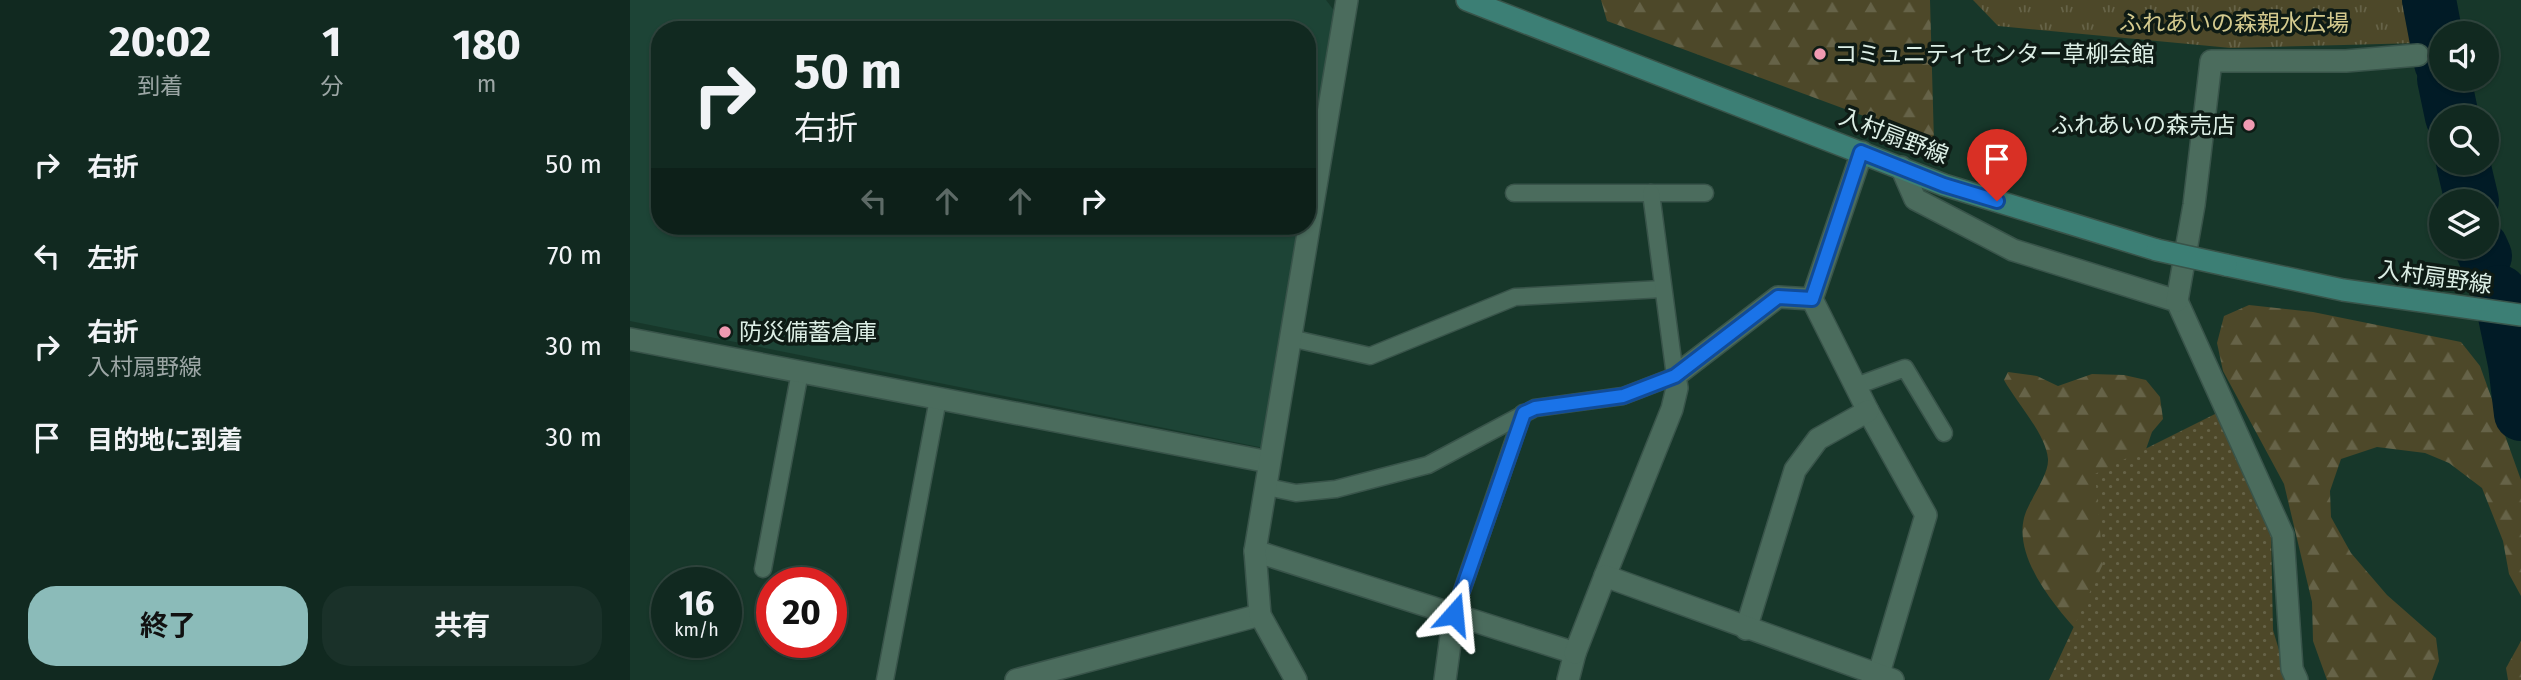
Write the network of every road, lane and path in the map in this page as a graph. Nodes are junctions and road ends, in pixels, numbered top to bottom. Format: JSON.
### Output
{"nodes":[{"id":1,"x":1347,"y":0,"type":"edge"},
{"id":2,"x":1467,"y":0,"type":"edge"},
{"id":3,"x":2418,"y":55,"type":"dead end"},
{"id":4,"x":1861,"y":152,"type":"junction"},
{"id":5,"x":1901,"y":167,"type":"junction"},
{"id":6,"x":1316,"y":184,"type":"edge"},
{"id":7,"x":1514,"y":193,"type":"dead end"},
{"id":8,"x":1651,"y":193,"type":"junction"},
{"id":9,"x":1705,"y":193,"type":"dead end"},
{"id":10,"x":1307,"y":235,"type":"edge"},
{"id":11,"x":1662,"y":289,"type":"junction"},
{"id":12,"x":1812,"y":299,"type":"junction"},
{"id":13,"x":2177,"y":301,"type":"junction"},
{"id":14,"x":2521,"y":315,"type":"edge"},
{"id":15,"x":1290,"y":338,"type":"junction"},
{"id":16,"x":630,"y":340,"type":"edge"},
{"id":17,"x":800,"y":372,"type":"junction"},
{"id":18,"x":1675,"y":376,"type":"junction"},
{"id":19,"x":1856,"y":386,"type":"junction"},
{"id":20,"x":938,"y":399,"type":"junction"},
{"id":21,"x":1868,"y":411,"type":"junction"},
{"id":22,"x":1524,"y":413,"type":"junction"},
{"id":23,"x":1944,"y":433,"type":"dead end"},
{"id":24,"x":1269,"y":462,"type":"junction"},
{"id":25,"x":1266,"y":487,"type":"junction"},
{"id":26,"x":1255,"y":551,"type":"junction"},
{"id":27,"x":764,"y":567,"type":"edge"},
{"id":28,"x":1605,"y":576,"type":"junction"},
{"id":29,"x":1454,"y":614,"type":"junction"},
{"id":30,"x":1260,"y":615,"type":"junction"},
{"id":31,"x":1746,"y":629,"type":"junction"},
{"id":32,"x":1575,"y":653,"type":"junction"},
{"id":33,"x":1883,"y":678,"type":"edge"},
{"id":34,"x":1024,"y":679,"type":"edge"},
{"id":35,"x":885,"y":680,"type":"edge"},
{"id":36,"x":1296,"y":680,"type":"edge"},
{"id":37,"x":1444,"y":680,"type":"edge"},
{"id":38,"x":1568,"y":680,"type":"edge"},
{"id":39,"x":2297,"y":680,"type":"edge"}],
"edges":[{"from":1,"to":6,"type":"street"},
{"from":2,"to":4,"type":"street","name":"入村扇野線"},
{"from":3,"to":13,"type":"street"},
{"from":4,"to":5,"type":"street","name":"入村扇野線"},
{"from":4,"to":12,"type":"street"},
{"from":5,"to":13,"type":"street"},
{"from":5,"to":14,"type":"street","name":"入村扇野線","bridge":true},
{"from":7,"to":8,"type":"lane"},
{"from":8,"to":9,"type":"lane"},
{"from":8,"to":11,"type":"lane"},
{"from":10,"to":15,"type":"street"},
{"from":11,"to":15,"type":"lane"},
{"from":11,"to":18,"type":"lane"},
{"from":12,"to":18,"type":"street"},
{"from":12,"to":19,"type":"street"},
{"from":13,"to":39,"type":"street"},
{"from":15,"to":24,"type":"street"},
{"from":16,"to":17,"type":"street"},
{"from":17,"to":20,"type":"street"},
{"from":17,"to":27,"type":"lane"},
{"from":18,"to":22,"type":"lane"},
{"from":18,"to":28,"type":"street"},
{"from":19,"to":21,"type":"street"},
{"from":19,"to":23,"type":"lane"},
{"from":20,"to":24,"type":"street"},
{"from":20,"to":35,"type":"lane"},
{"from":21,"to":31,"type":"street"},
{"from":21,"to":33,"type":"street"},
{"from":22,"to":25,"type":"lane"},
{"from":22,"to":29,"type":"lane"},
{"from":24,"to":25,"type":"street"},
{"from":25,"to":26,"type":"street"},
{"from":26,"to":29,"type":"street"},
{"from":26,"to":30,"type":"street"},
{"from":28,"to":31,"type":"street"},
{"from":28,"to":32,"type":"street"},
{"from":29,"to":32,"type":"street"},
{"from":29,"to":37,"type":"street"},
{"from":30,"to":34,"type":"street"},
{"from":30,"to":36,"type":"street"},
{"from":31,"to":33,"type":"street"},
{"from":32,"to":38,"type":"street"}]}
